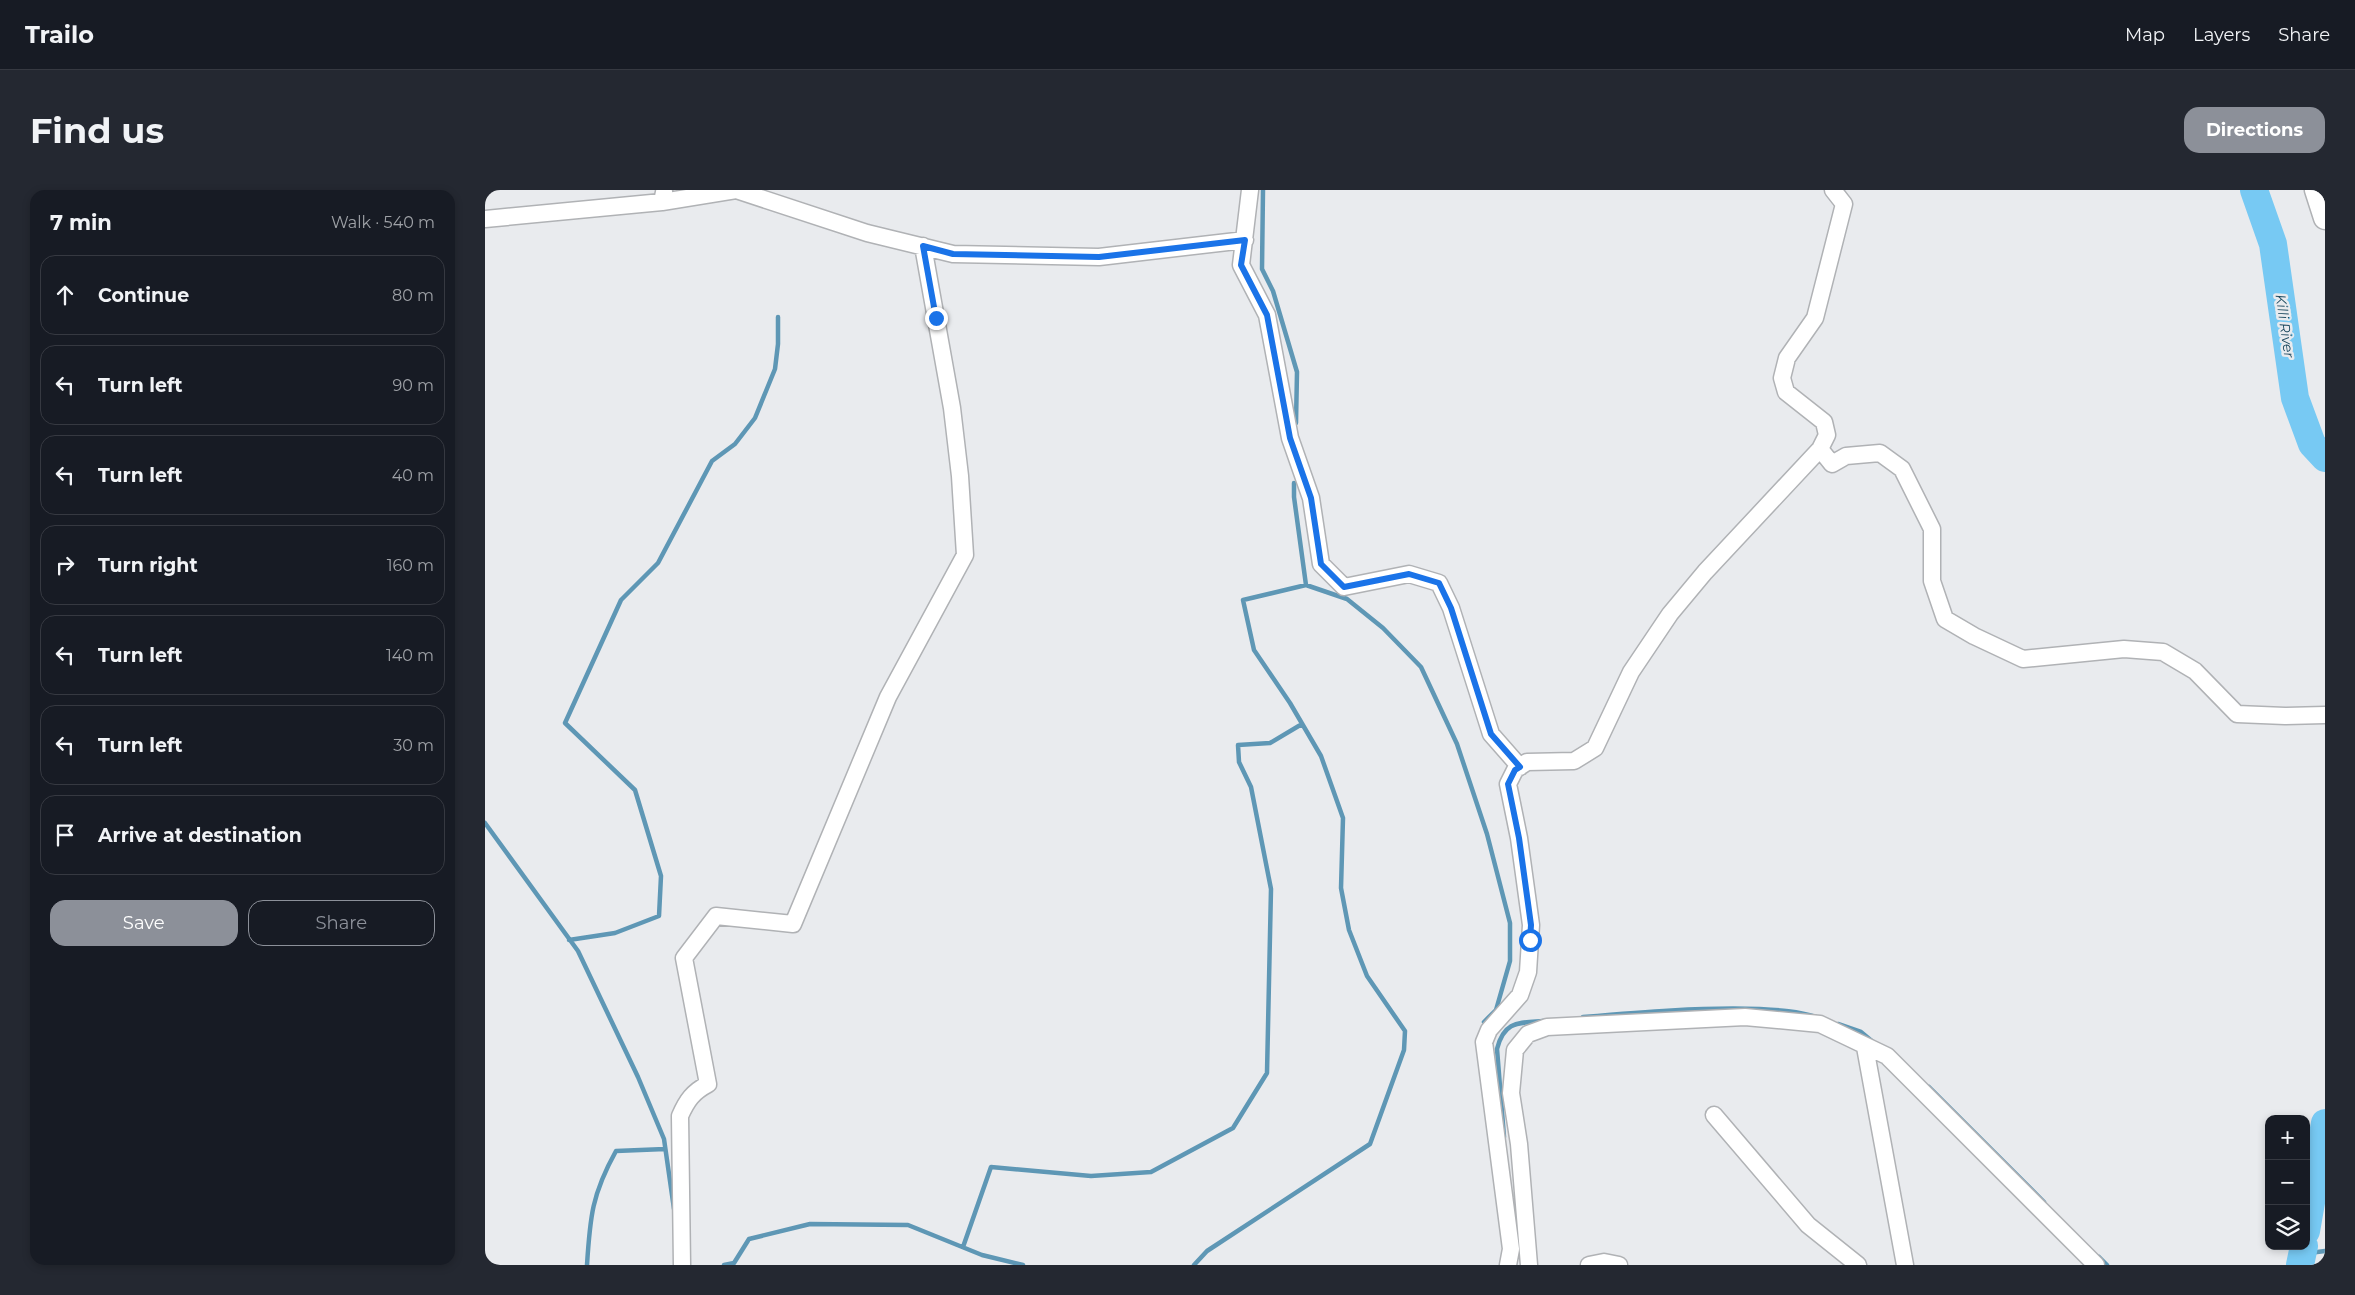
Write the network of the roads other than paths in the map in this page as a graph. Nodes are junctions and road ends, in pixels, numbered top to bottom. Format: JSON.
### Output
{"nodes":[{"id":1,"x":1250,"y":190,"type":"edge"},
{"id":2,"x":1833,"y":190,"type":"edge"},
{"id":3,"x":2316,"y":190,"type":"edge"},
{"id":4,"x":663,"y":196,"type":"edge"},
{"id":5,"x":2325,"y":218,"type":"edge"},
{"id":6,"x":485,"y":219,"type":"edge"},
{"id":7,"x":1245,"y":240,"type":"junction"},
{"id":8,"x":923,"y":246,"type":"junction"},
{"id":9,"x":1820,"y":449,"type":"junction"},
{"id":10,"x":2325,"y":715,"type":"edge"},
{"id":11,"x":1520,"y":767,"type":"junction"},
{"id":12,"x":1865,"y":1047,"type":"junction"},
{"id":13,"x":1714,"y":1115,"type":"dead end"},
{"id":14,"x":682,"y":1265,"type":"edge"},
{"id":15,"x":1509,"y":1265,"type":"edge"},
{"id":16,"x":1529,"y":1265,"type":"edge"},
{"id":17,"x":1589,"y":1265,"type":"edge"},
{"id":18,"x":1619,"y":1265,"type":"edge"},
{"id":19,"x":1858,"y":1265,"type":"edge"},
{"id":20,"x":1905,"y":1265,"type":"edge"},
{"id":21,"x":2096,"y":1265,"type":"edge"}],
"edges":[{"from":1,"to":7,"type":"street"},
{"from":2,"to":9,"type":"street"},
{"from":3,"to":5,"type":"main road"},
{"from":4,"to":6,"type":"street"},
{"from":4,"to":8,"type":"street"},
{"from":7,"to":8,"type":"street"},
{"from":7,"to":11,"type":"street"},
{"from":8,"to":14,"type":"street"},
{"from":9,"to":10,"type":"street"},
{"from":9,"to":11,"type":"street"},
{"from":11,"to":15,"type":"street"},
{"from":12,"to":16,"type":"street"},
{"from":12,"to":20,"type":"street"},
{"from":12,"to":21,"type":"street"},
{"from":13,"to":19,"type":"street"},
{"from":17,"to":18,"type":"street"}]}
